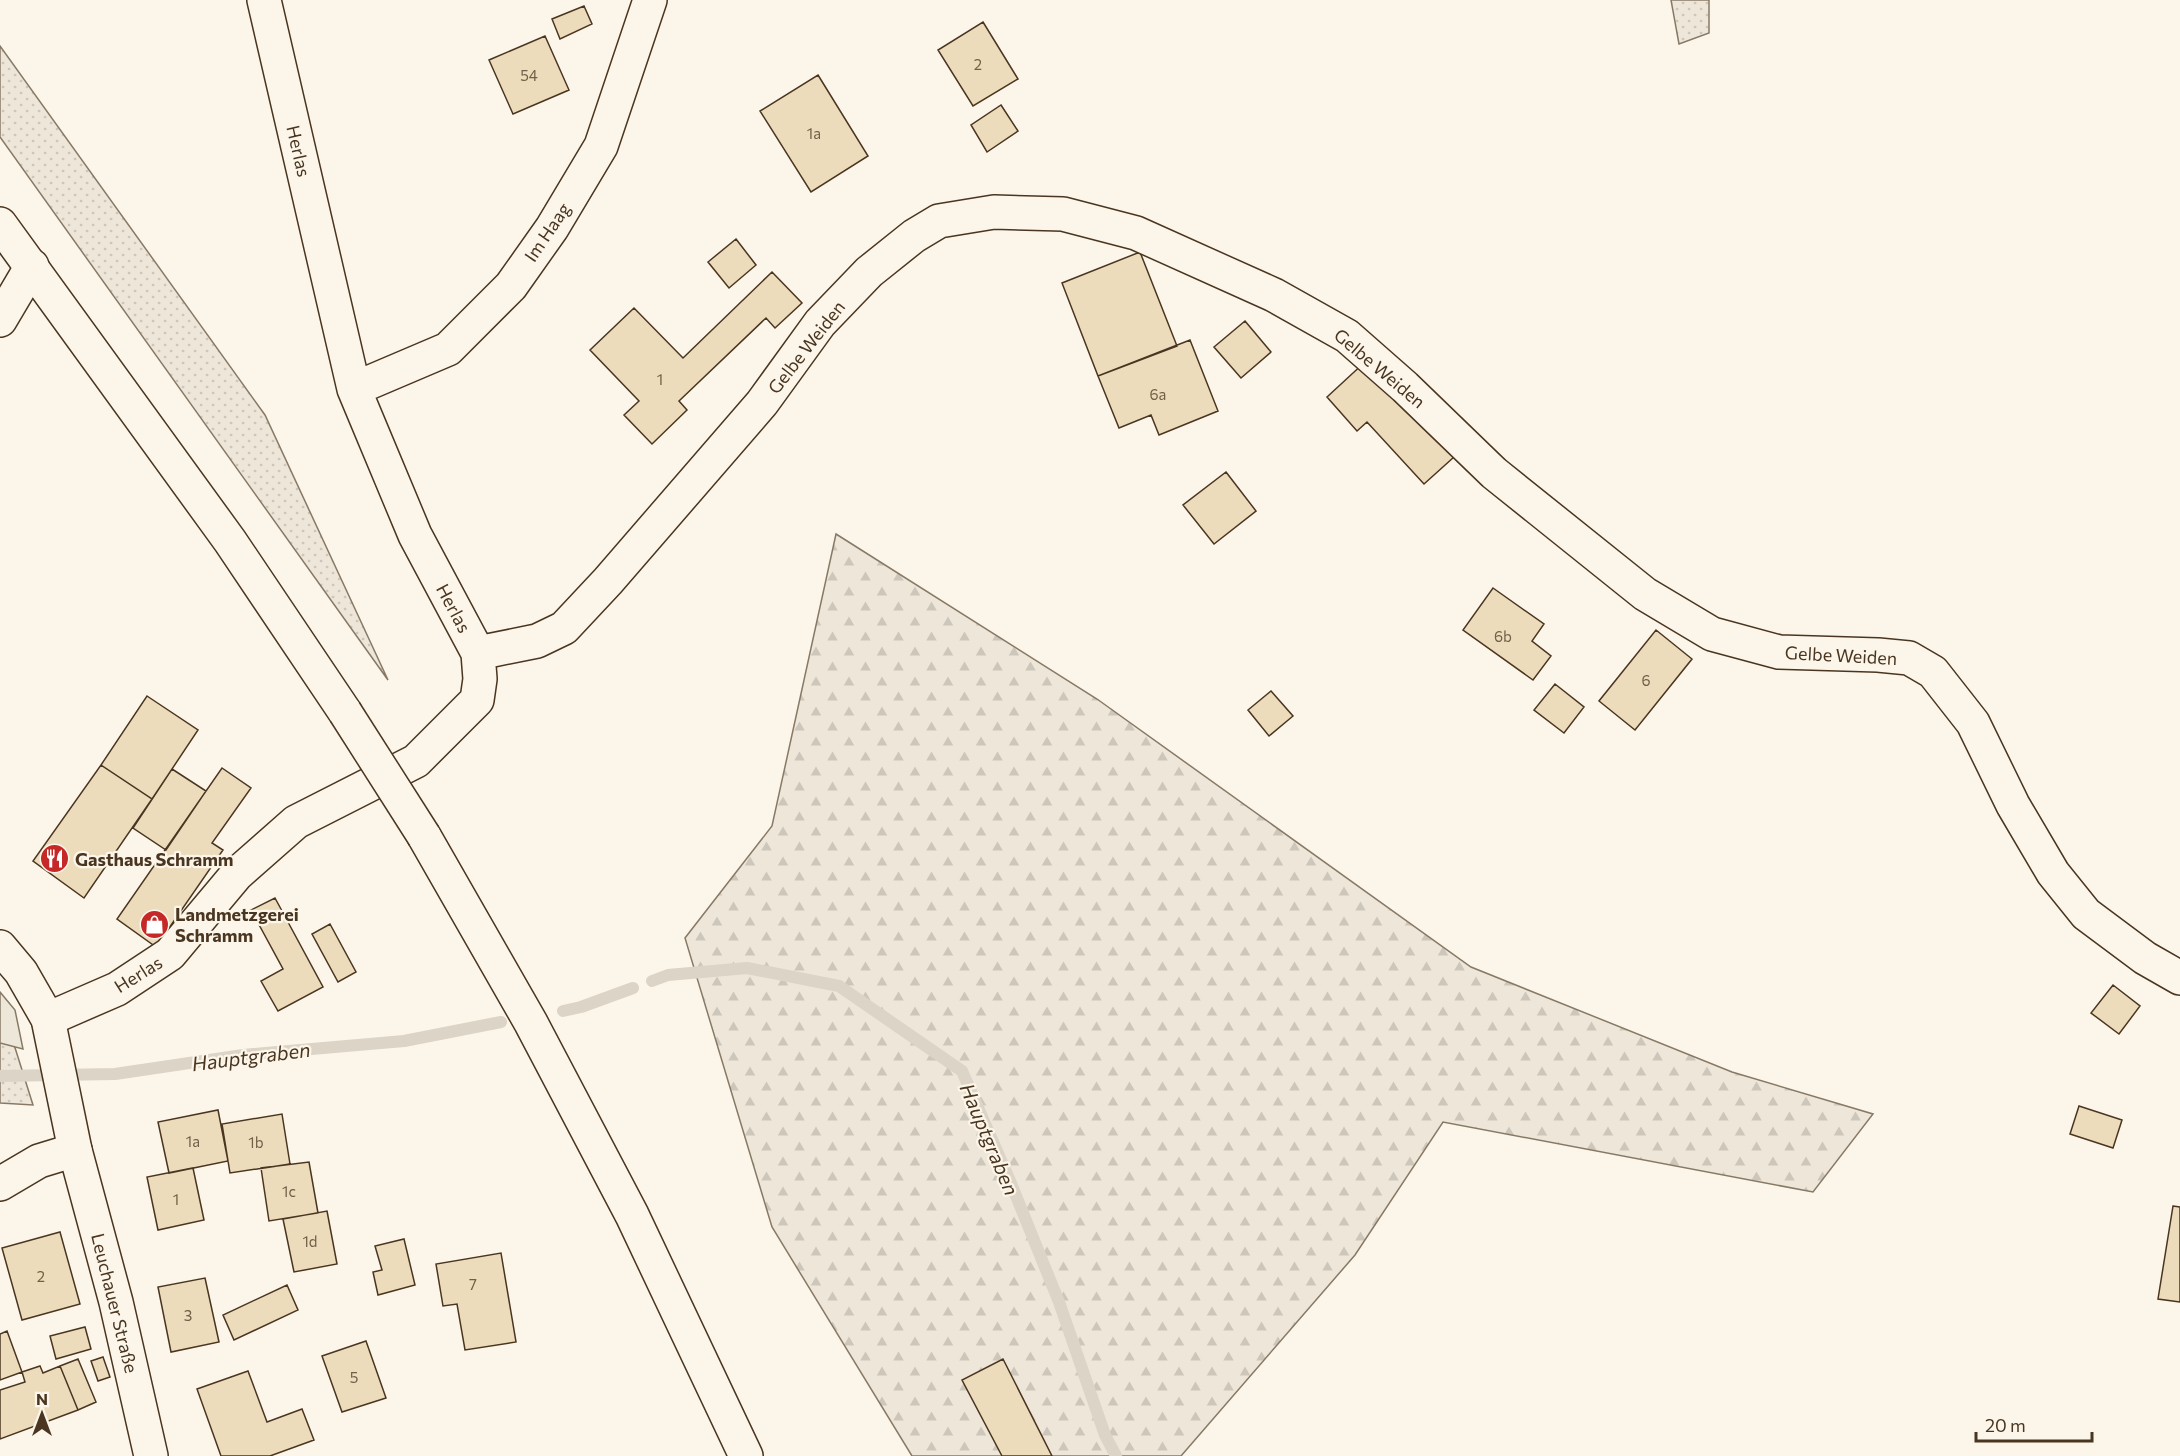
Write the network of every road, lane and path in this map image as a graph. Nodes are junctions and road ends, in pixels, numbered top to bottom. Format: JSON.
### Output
{"nodes":[{"id":1,"x":264,"y":0,"type":"edge"},
{"id":2,"x":650,"y":0,"type":"edge"},
{"id":3,"x":0,"y":224,"type":"edge"},
{"id":4,"x":32,"y":266,"type":"junction"},
{"id":5,"x":0,"y":320,"type":"edge"},
{"id":6,"x":354,"y":388,"type":"junction"},
{"id":7,"x":478,"y":653,"type":"junction"},
{"id":8,"x":0,"y":947,"type":"edge"},
{"id":9,"x":2180,"y":978,"type":"edge"},
{"id":10,"x":48,"y":1019,"type":"junction"},
{"id":11,"x":75,"y":1150,"type":"junction"},
{"id":12,"x":0,"y":1184,"type":"edge"},
{"id":13,"x":151,"y":1456,"type":"edge"},
{"id":14,"x":746,"y":1456,"type":"edge"}],
"edges":[{"from":1,"to":6,"type":"street","name":"Herlas"},
{"from":2,"to":6,"type":"street","name":"Im Haag"},
{"from":3,"to":4,"type":"street"},
{"from":4,"to":5,"type":"street"},
{"from":4,"to":14,"type":"street","bridge":true},
{"from":6,"to":7,"type":"street","name":"Herlas"},
{"from":7,"to":9,"type":"street","name":"Gelbe Weiden"},
{"from":7,"to":10,"type":"street","name":"Herlas"},
{"from":8,"to":10,"type":"street","name":"Leuchauer Straße"},
{"from":10,"to":11,"type":"street","name":"Leuchauer Straße"},
{"from":11,"to":12,"type":"street"},
{"from":11,"to":13,"type":"street","name":"Leuchauer Straße"}]}
